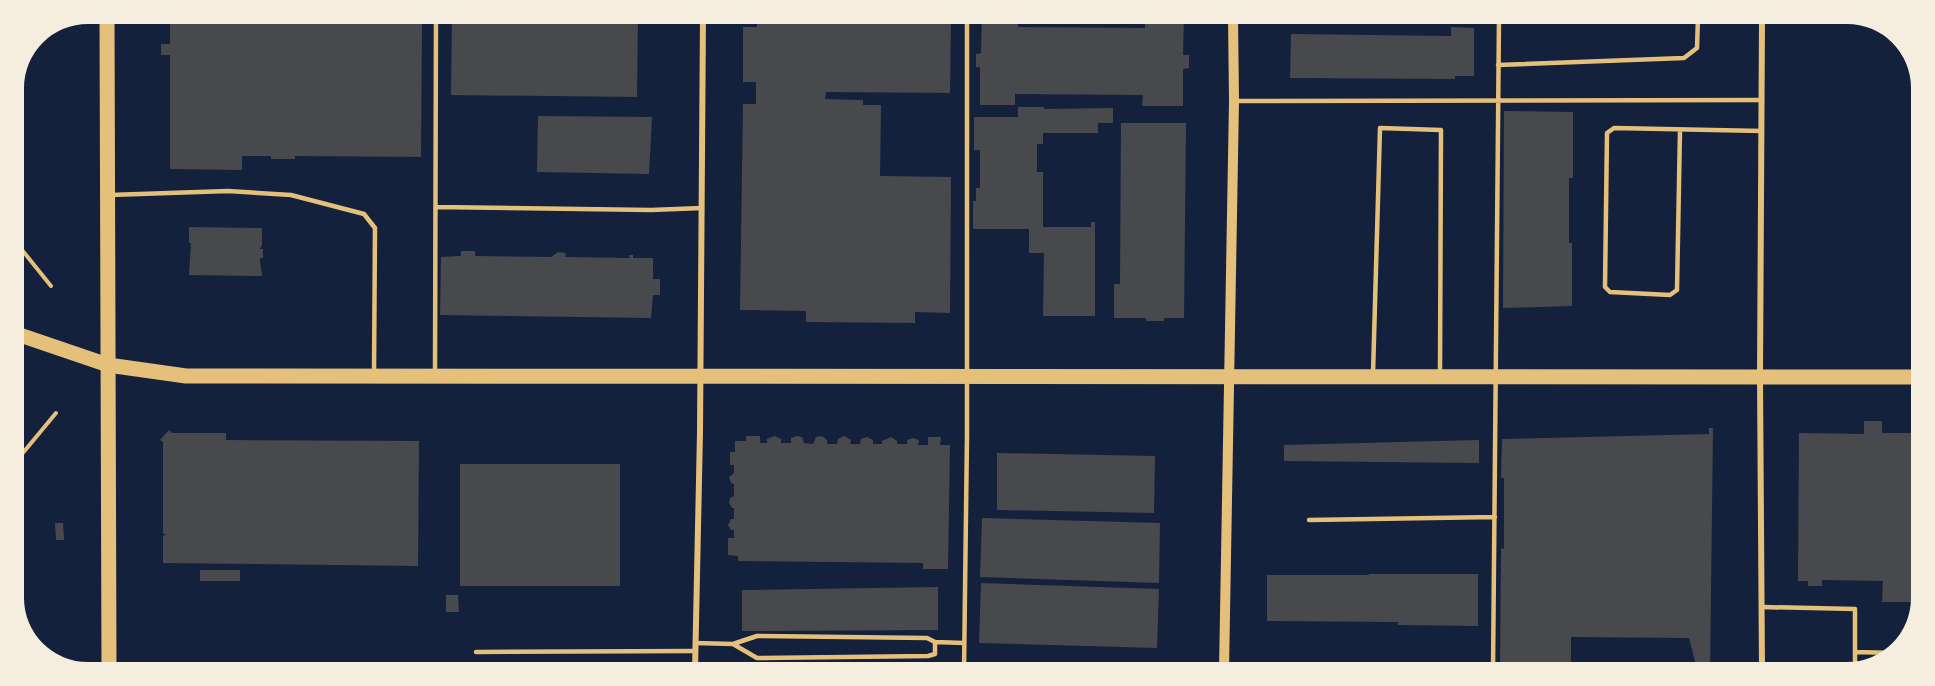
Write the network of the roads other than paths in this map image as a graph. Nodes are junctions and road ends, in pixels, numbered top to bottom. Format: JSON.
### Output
{"nodes":[{"id":1,"x":107,"y":24,"type":"edge"},
{"id":2,"x":436,"y":24,"type":"edge"},
{"id":3,"x":703,"y":24,"type":"edge"},
{"id":4,"x":967,"y":24,"type":"edge"},
{"id":5,"x":1233,"y":24,"type":"edge"},
{"id":6,"x":1499,"y":24,"type":"edge"},
{"id":7,"x":1698,"y":24,"type":"edge"},
{"id":8,"x":1762,"y":24,"type":"edge"},
{"id":9,"x":1498,"y":65,"type":"junction"},
{"id":10,"x":1498,"y":100,"type":"junction"},
{"id":11,"x":1762,"y":100,"type":"junction"},
{"id":12,"x":1234,"y":101,"type":"junction"},
{"id":13,"x":1680,"y":130,"type":"junction"},
{"id":14,"x":1762,"y":131,"type":"junction"},
{"id":15,"x":107,"y":195,"type":"junction"},
{"id":16,"x":436,"y":207,"type":"junction"},
{"id":17,"x":702,"y":208,"type":"junction"},
{"id":18,"x":24,"y":336,"type":"edge"},
{"id":19,"x":108,"y":365,"type":"junction"},
{"id":20,"x":374,"y":377,"type":"junction"},
{"id":21,"x":435,"y":377,"type":"junction"},
{"id":22,"x":700,"y":377,"type":"junction"},
{"id":23,"x":967,"y":377,"type":"junction"},
{"id":24,"x":1229,"y":377,"type":"junction"},
{"id":25,"x":1372,"y":377,"type":"junction"},
{"id":26,"x":1440,"y":377,"type":"junction"},
{"id":27,"x":1497,"y":377,"type":"junction"},
{"id":28,"x":1760,"y":377,"type":"junction"},
{"id":29,"x":1911,"y":377,"type":"edge"},
{"id":30,"x":1495,"y":517,"type":"junction"},
{"id":31,"x":1309,"y":520,"type":"dead end"},
{"id":32,"x":1762,"y":607,"type":"junction"},
{"id":33,"x":934,"y":642,"type":"junction"},
{"id":34,"x":695,"y":643,"type":"junction"},
{"id":35,"x":733,"y":644,"type":"junction"},
{"id":36,"x":964,"y":644,"type":"junction"},
{"id":37,"x":695,"y":651,"type":"junction"},
{"id":38,"x":476,"y":652,"type":"dead end"},
{"id":39,"x":1855,"y":652,"type":"junction"},
{"id":40,"x":1880,"y":653,"type":"edge"},
{"id":41,"x":1855,"y":661,"type":"edge"},
{"id":42,"x":109,"y":662,"type":"edge"},
{"id":43,"x":694,"y":662,"type":"edge"},
{"id":44,"x":964,"y":662,"type":"edge"},
{"id":45,"x":1224,"y":662,"type":"edge"},
{"id":46,"x":1493,"y":662,"type":"edge"},
{"id":47,"x":1762,"y":662,"type":"edge"}],
"edges":[{"from":1,"to":15,"type":"main road"},
{"from":2,"to":16,"type":"lane"},
{"from":3,"to":17,"type":"street"},
{"from":4,"to":23,"type":"lane"},
{"from":5,"to":12,"type":"street"},
{"from":6,"to":9,"type":"lane"},
{"from":7,"to":9,"type":"lane"},
{"from":8,"to":11,"type":"street"},
{"from":9,"to":10,"type":"lane"},
{"from":10,"to":11,"type":"lane"},
{"from":10,"to":12,"type":"lane"},
{"from":10,"to":27,"type":"lane"},
{"from":11,"to":14,"type":"street"},
{"from":12,"to":24,"type":"street"},
{"from":13,"to":13,"type":"lane"},
{"from":13,"to":14,"type":"lane"},
{"from":14,"to":28,"type":"street"},
{"from":15,"to":19,"type":"main road"},
{"from":15,"to":20,"type":"lane"},
{"from":16,"to":17,"type":"lane"},
{"from":16,"to":21,"type":"lane"},
{"from":17,"to":22,"type":"street"},
{"from":18,"to":19,"type":"main road"},
{"from":19,"to":20,"type":"main road"},
{"from":19,"to":42,"type":"main road"},
{"from":20,"to":21,"type":"main road"},
{"from":21,"to":22,"type":"main road"},
{"from":22,"to":23,"type":"main road"},
{"from":22,"to":34,"type":"street"},
{"from":23,"to":24,"type":"main road"},
{"from":23,"to":36,"type":"lane"},
{"from":24,"to":25,"type":"main road"},
{"from":24,"to":45,"type":"street"},
{"from":25,"to":26,"type":"main road"},
{"from":25,"to":26,"type":"lane"},
{"from":26,"to":27,"type":"main road"},
{"from":27,"to":28,"type":"main road"},
{"from":27,"to":30,"type":"lane"},
{"from":28,"to":29,"type":"main road"},
{"from":28,"to":32,"type":"street"},
{"from":30,"to":31,"type":"lane"},
{"from":30,"to":46,"type":"lane"},
{"from":32,"to":39,"type":"lane"},
{"from":32,"to":47,"type":"street"},
{"from":33,"to":35,"type":"lane"},
{"from":33,"to":35,"type":"lane"},
{"from":33,"to":36,"type":"lane"},
{"from":34,"to":35,"type":"lane"},
{"from":34,"to":37,"type":"street"},
{"from":36,"to":44,"type":"lane"},
{"from":37,"to":38,"type":"lane"},
{"from":37,"to":43,"type":"street"},
{"from":39,"to":40,"type":"lane"},
{"from":39,"to":41,"type":"lane"}]}
